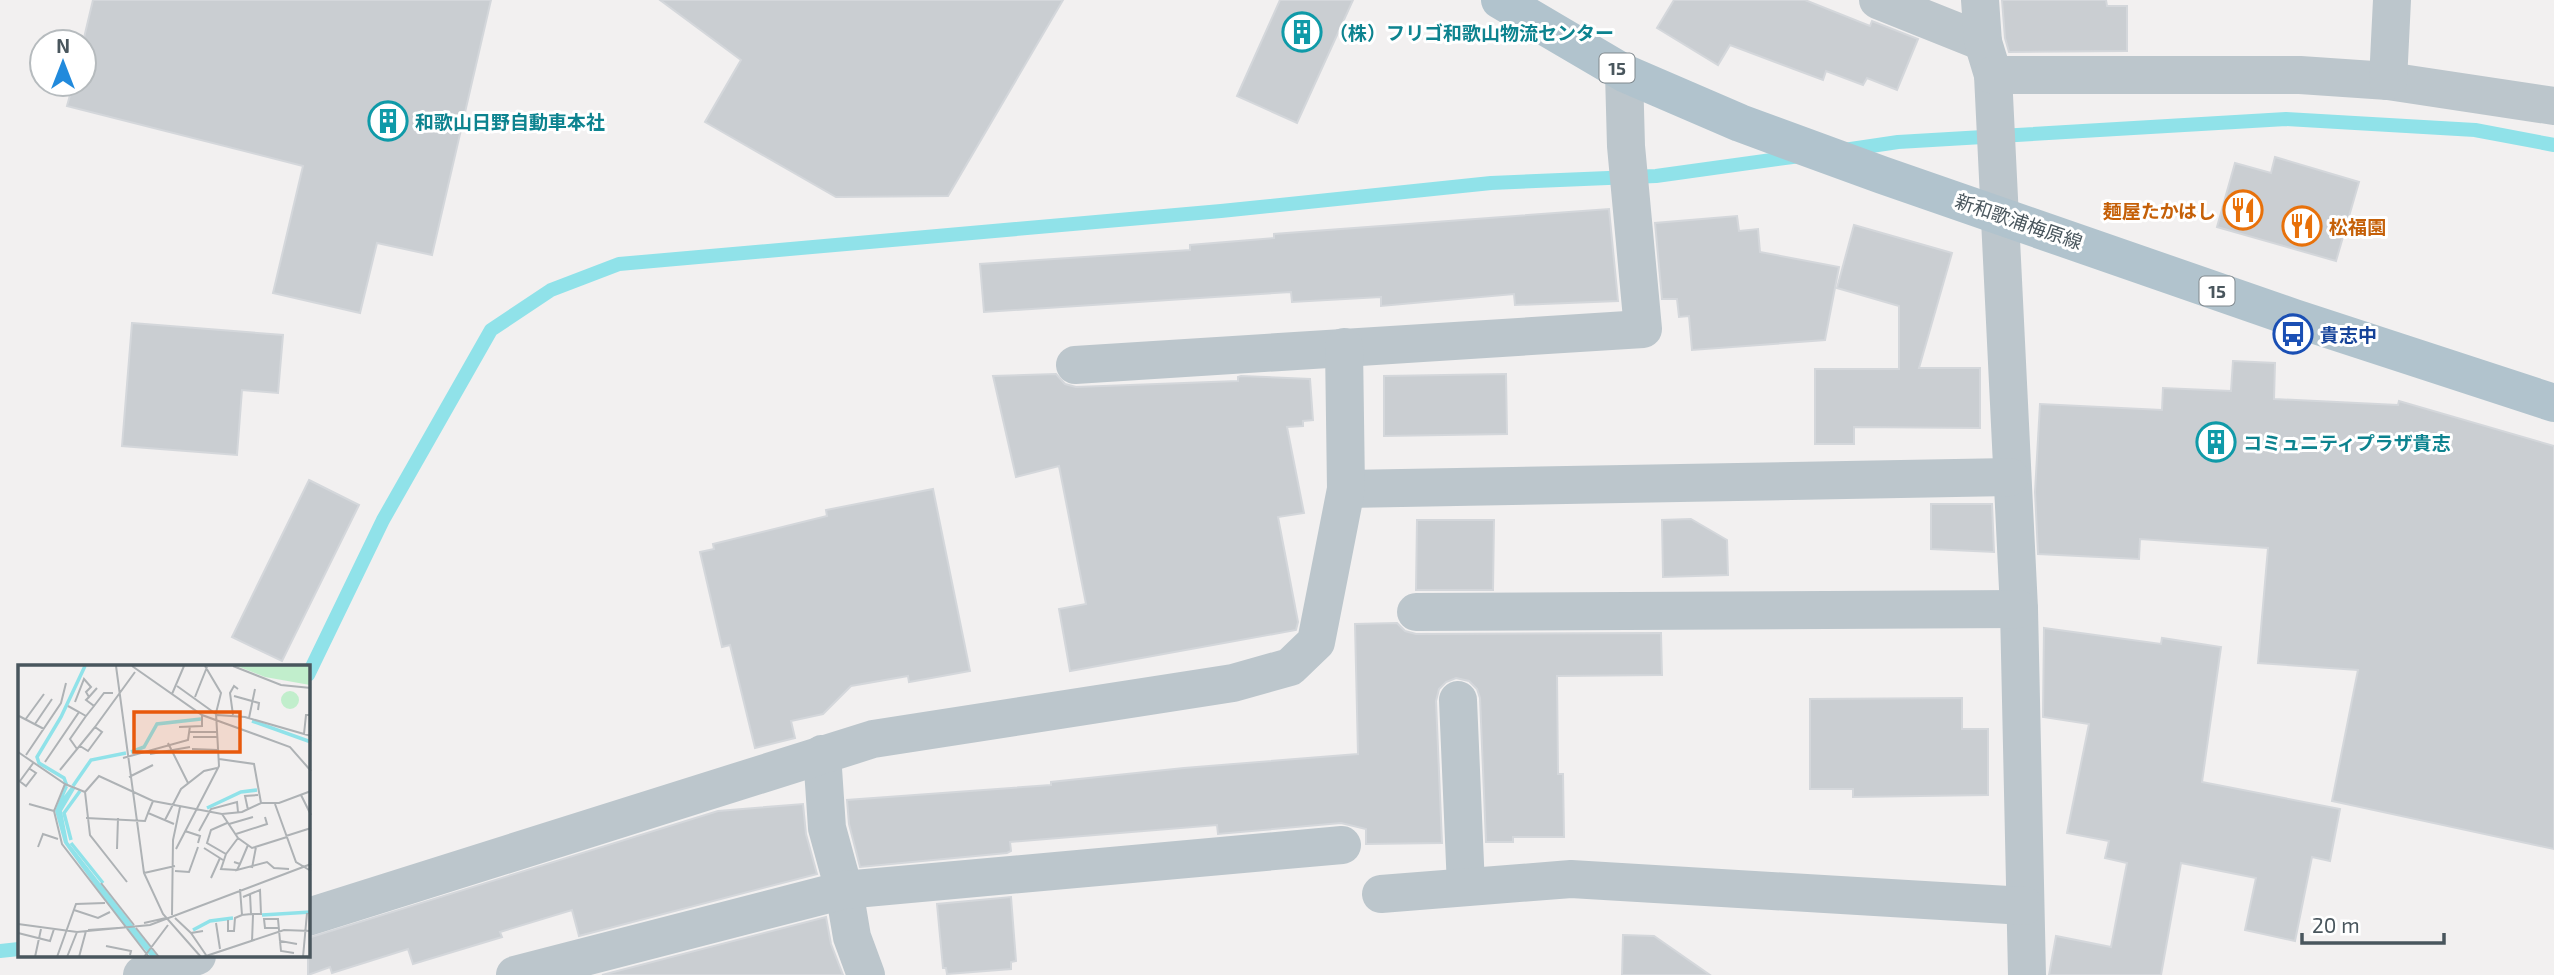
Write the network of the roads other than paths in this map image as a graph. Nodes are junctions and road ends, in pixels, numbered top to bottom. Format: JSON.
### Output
{"nodes":[{"id":1,"x":1500,"y":0,"type":"edge"},
{"id":2,"x":1878,"y":0,"type":"edge"},
{"id":3,"x":1980,"y":0,"type":"edge"},
{"id":4,"x":2392,"y":0,"type":"edge"},
{"id":5,"x":1988,"y":59,"type":"junction"},
{"id":6,"x":1624,"y":73,"type":"junction"},
{"id":7,"x":2388,"y":81,"type":"junction"},
{"id":8,"x":2554,"y":106,"type":"edge"},
{"id":9,"x":1998,"y":213,"type":"junction"},
{"id":10,"x":1344,"y":347,"type":"junction"},
{"id":11,"x":1076,"y":365,"type":"dead end"},
{"id":12,"x":2554,"y":403,"type":"edge"},
{"id":13,"x":2010,"y":477,"type":"junction"},
{"id":14,"x":1346,"y":489,"type":"junction"},
{"id":15,"x":2019,"y":609,"type":"junction"},
{"id":16,"x":1416,"y":612,"type":"dead end"},
{"id":17,"x":1458,"y":699,"type":"dead end"},
{"id":18,"x":822,"y":754,"type":"junction"},
{"id":19,"x":1342,"y":845,"type":"dead end"},
{"id":20,"x":1466,"y":887,"type":"junction"},
{"id":21,"x":844,"y":890,"type":"junction"},
{"id":22,"x":1381,"y":894,"type":"dead end"},
{"id":23,"x":2025,"y":906,"type":"junction"},
{"id":24,"x":310,"y":916,"type":"edge"},
{"id":25,"x":191,"y":958,"type":"edge"},
{"id":26,"x":142,"y":975,"type":"edge"},
{"id":27,"x":515,"y":975,"type":"edge"},
{"id":28,"x":866,"y":975,"type":"edge"},
{"id":29,"x":2027,"y":975,"type":"edge"}],
"edges":[{"from":1,"to":6,"type":"main road","name":"新和歌浦梅原線","number":"15"},
{"from":2,"to":5,"type":"street"},
{"from":3,"to":5,"type":"street"},
{"from":4,"to":7,"type":"street"},
{"from":5,"to":7,"type":"street"},
{"from":5,"to":9,"type":"street"},
{"from":6,"to":9,"type":"main road","name":"新和歌浦梅原線","number":"15"},
{"from":6,"to":10,"type":"street"},
{"from":7,"to":8,"type":"street"},
{"from":9,"to":12,"type":"main road","name":"新和歌浦梅原線","number":"15"},
{"from":9,"to":13,"type":"street"},
{"from":10,"to":11,"type":"street"},
{"from":10,"to":14,"type":"street"},
{"from":13,"to":14,"type":"street"},
{"from":13,"to":15,"type":"street"},
{"from":14,"to":18,"type":"street"},
{"from":15,"to":16,"type":"street"},
{"from":15,"to":23,"type":"street"},
{"from":17,"to":20,"type":"street"},
{"from":18,"to":21,"type":"street"},
{"from":18,"to":24,"type":"street"},
{"from":19,"to":21,"type":"street"},
{"from":20,"to":22,"type":"street"},
{"from":20,"to":23,"type":"street"},
{"from":21,"to":27,"type":"street"},
{"from":21,"to":28,"type":"street"},
{"from":23,"to":29,"type":"street"},
{"from":25,"to":26,"type":"street"}]}
